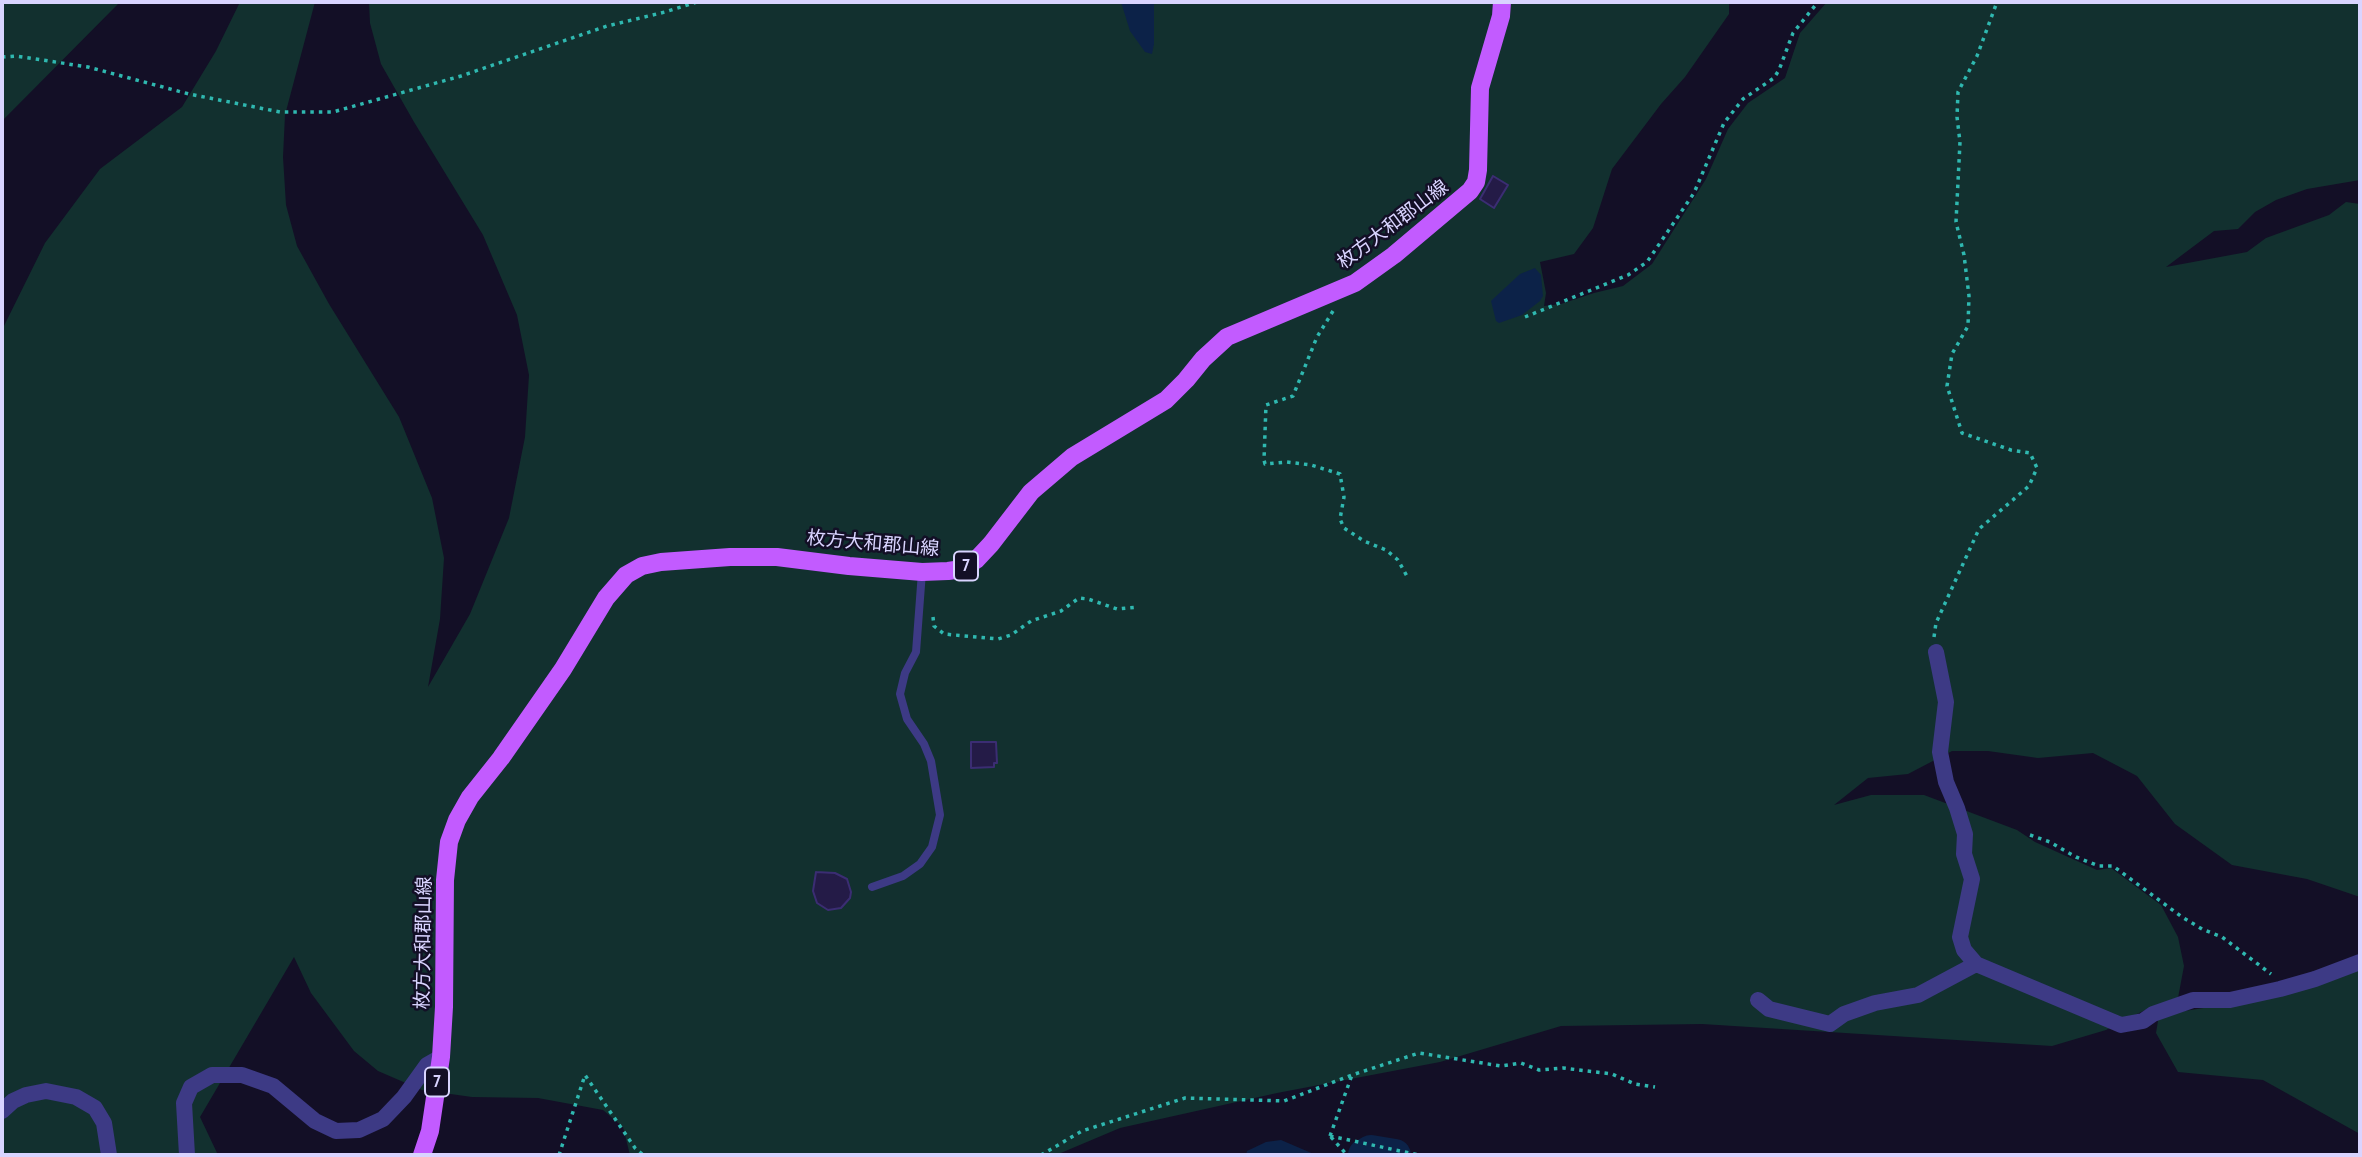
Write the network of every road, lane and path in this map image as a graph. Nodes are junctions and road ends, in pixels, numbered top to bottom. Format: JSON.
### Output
{"nodes":[{"id":1,"x":697,"y":2,"type":"edge"},
{"id":2,"x":1502,"y":2,"type":"edge"},
{"id":3,"x":1818,"y":2,"type":"edge"},
{"id":4,"x":1997,"y":2,"type":"edge"},
{"id":5,"x":2,"y":57,"type":"edge"},
{"id":6,"x":1349,"y":286,"type":"junction"},
{"id":7,"x":1525,"y":317,"type":"dead end"},
{"id":8,"x":922,"y":572,"type":"junction"},
{"id":9,"x":1408,"y":578,"type":"dead end"},
{"id":10,"x":1138,"y":607,"type":"dead end"},
{"id":11,"x":933,"y":615,"type":"dead end"},
{"id":12,"x":1936,"y":652,"type":"joint"},
{"id":13,"x":2030,"y":835,"type":"dead end"},
{"id":14,"x":872,"y":887,"type":"dead end"},
{"id":15,"x":2360,"y":962,"type":"edge"},
{"id":16,"x":1976,"y":964,"type":"junction"},
{"id":17,"x":2298,"y":984,"type":"junction"},
{"id":18,"x":1758,"y":1000,"type":"dead end"},
{"id":19,"x":441,"y":1058,"type":"junction"},
{"id":20,"x":1352,"y":1075,"type":"junction"},
{"id":21,"x":1655,"y":1087,"type":"dead end"},
{"id":22,"x":2,"y":1111,"type":"edge"},
{"id":23,"x":1330,"y":1136,"type":"junction"},
{"id":24,"x":109,"y":1155,"type":"edge"},
{"id":25,"x":187,"y":1155,"type":"edge"},
{"id":26,"x":422,"y":1155,"type":"edge"},
{"id":27,"x":559,"y":1155,"type":"edge"},
{"id":28,"x":643,"y":1155,"type":"edge"},
{"id":29,"x":1041,"y":1155,"type":"edge"},
{"id":30,"x":1347,"y":1155,"type":"edge"},
{"id":31,"x":1419,"y":1155,"type":"edge"}],
"edges":[{"from":1,"to":5,"type":"path"},
{"from":2,"to":6,"type":"main road","name":"枚方大和郡山線","number":"7"},
{"from":3,"to":7,"type":"path"},
{"from":4,"to":12,"type":"path"},
{"from":6,"to":8,"type":"main road","name":"枚方大和郡山線","number":"7"},
{"from":6,"to":9,"type":"path"},
{"from":8,"to":14,"type":"lane"},
{"from":8,"to":19,"type":"main road","name":"枚方大和郡山線","number":"7"},
{"from":10,"to":11,"type":"path"},
{"from":12,"to":16,"type":"street"},
{"from":13,"to":17,"type":"path"},
{"from":15,"to":17,"type":"street"},
{"from":16,"to":17,"type":"street"},
{"from":16,"to":18,"type":"street"},
{"from":19,"to":25,"type":"street"},
{"from":19,"to":26,"type":"main road","name":"枚方大和郡山線","number":"7"},
{"from":20,"to":21,"type":"path"},
{"from":20,"to":23,"type":"path"},
{"from":20,"to":29,"type":"path"},
{"from":22,"to":24,"type":"street"},
{"from":23,"to":30,"type":"path"},
{"from":23,"to":31,"type":"path"},
{"from":27,"to":28,"type":"path"}]}
